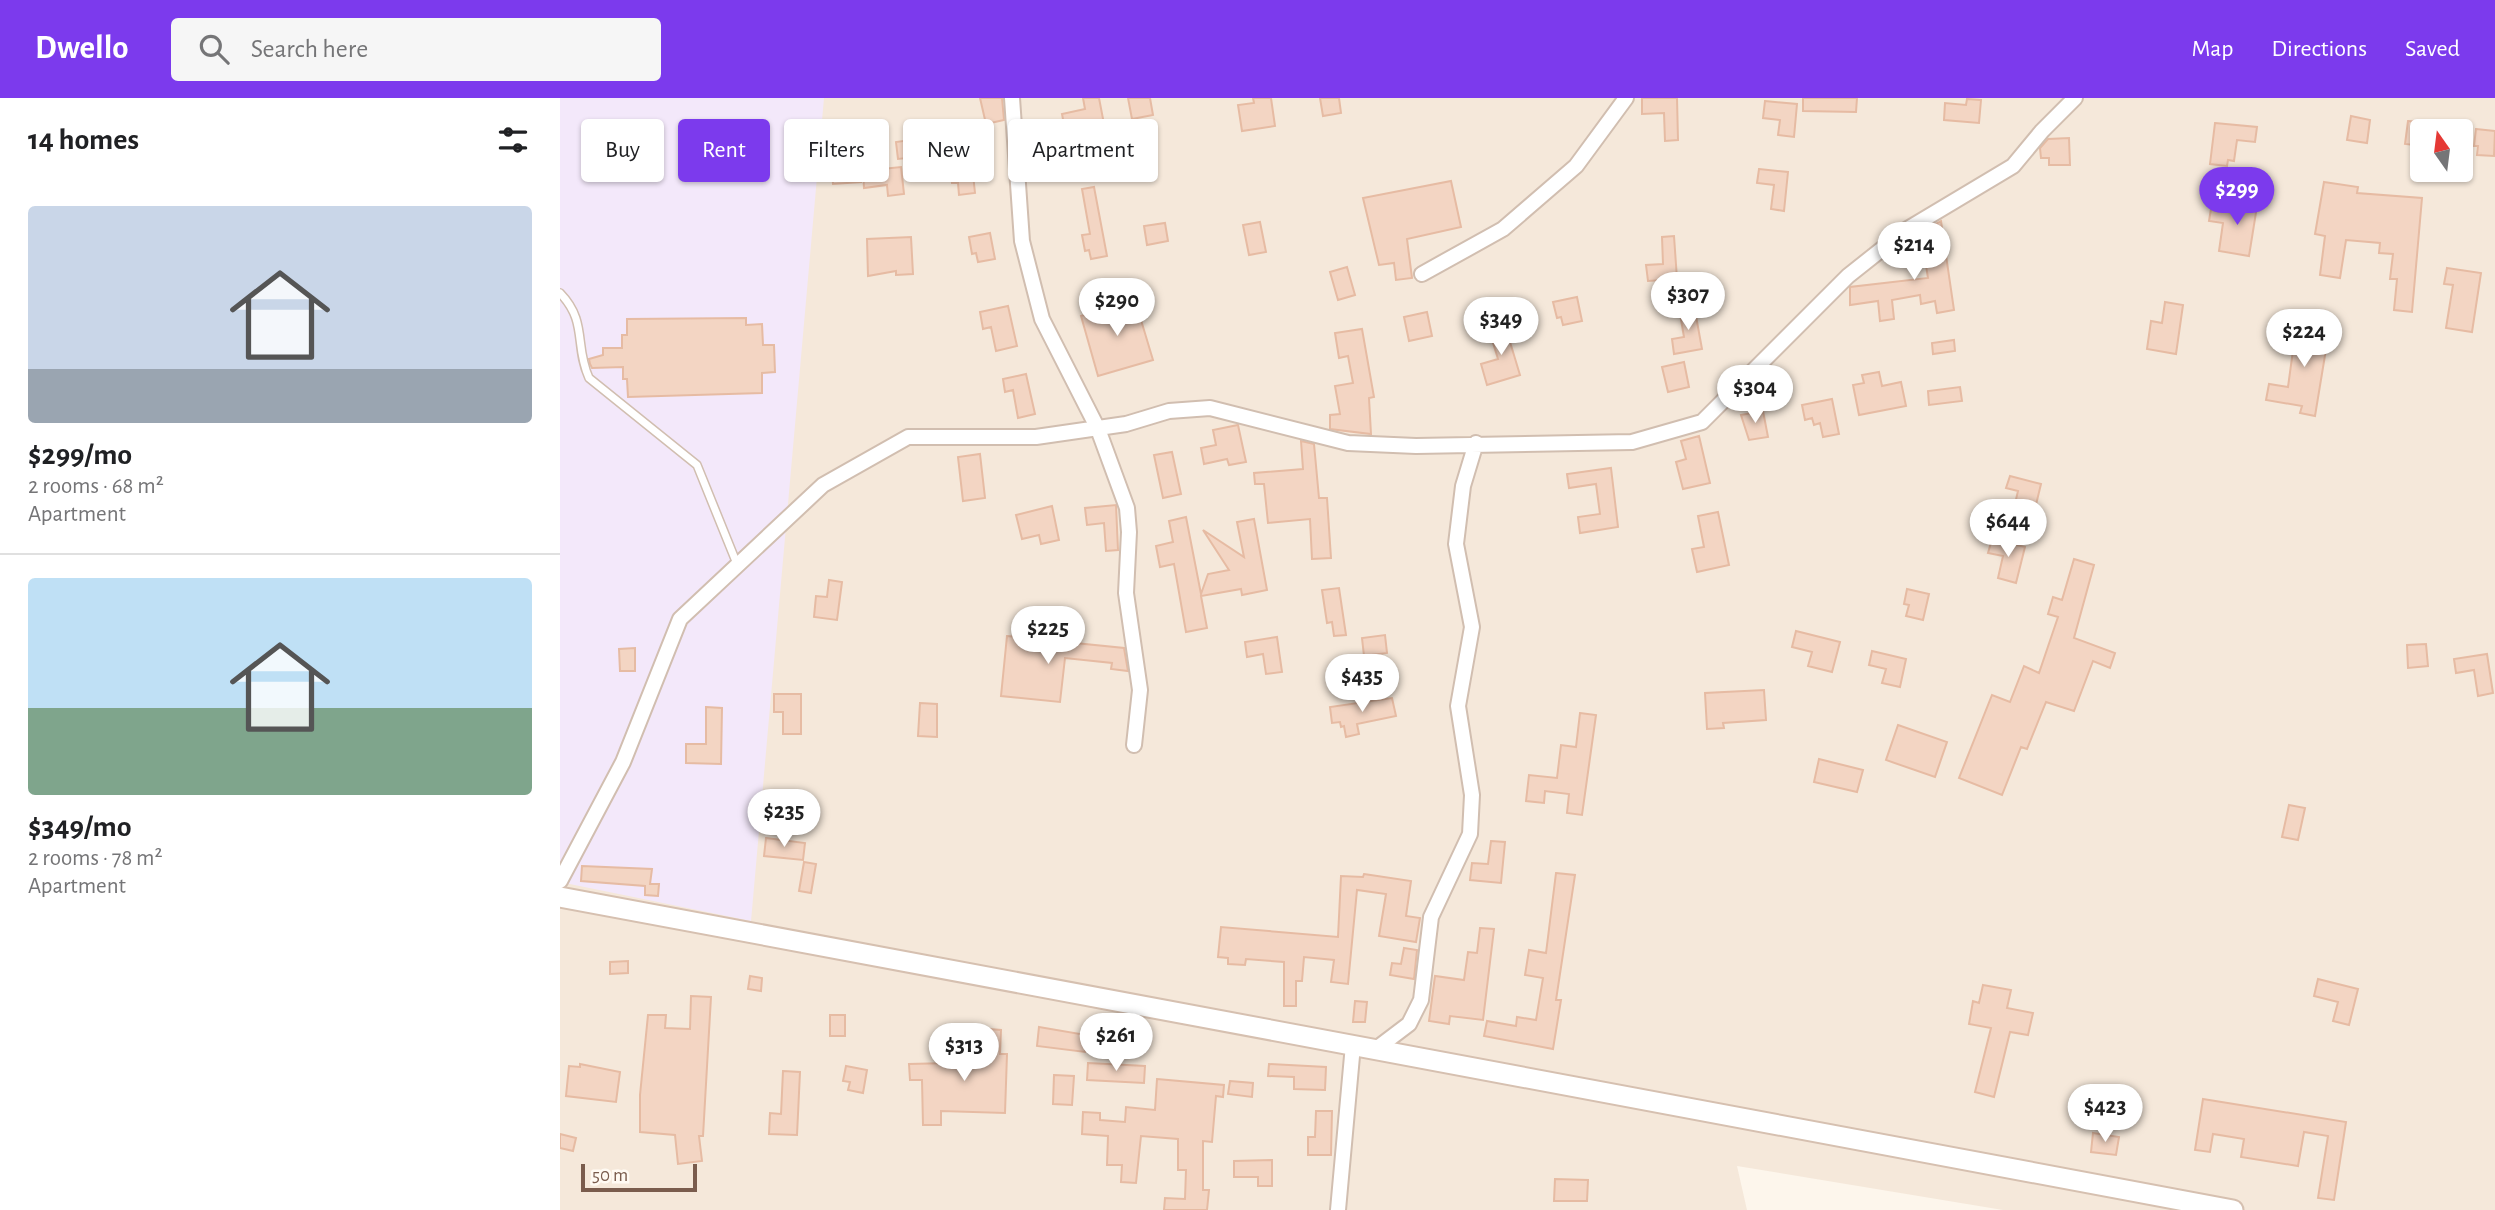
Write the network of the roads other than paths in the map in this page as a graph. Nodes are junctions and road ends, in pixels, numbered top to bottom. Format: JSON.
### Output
{"nodes":[{"id":1,"x":1013,"y":98,"type":"edge"},
{"id":2,"x":1626,"y":98,"type":"edge"},
{"id":3,"x":2076,"y":98,"type":"edge"},
{"id":4,"x":1422,"y":274,"type":"dead end"},
{"id":5,"x":560,"y":293,"type":"edge"},
{"id":6,"x":1098,"y":429,"type":"junction"},
{"id":7,"x":1476,"y":443,"type":"junction"},
{"id":8,"x":737,"y":565,"type":"junction"},
{"id":9,"x":1133,"y":745,"type":"dead end"},
{"id":10,"x":560,"y":881,"type":"edge"},
{"id":11,"x":560,"y":897,"type":"edge"},
{"id":12,"x":1353,"y":1045,"type":"junction"},
{"id":13,"x":1376,"y":1049,"type":"junction"},
{"id":14,"x":1338,"y":1210,"type":"edge"},
{"id":15,"x":2233,"y":1210,"type":"edge"}],
"edges":[{"from":1,"to":6,"type":"street"},
{"from":2,"to":4,"type":"street"},
{"from":3,"to":7,"type":"street"},
{"from":5,"to":8,"type":"lane"},
{"from":6,"to":7,"type":"street"},
{"from":6,"to":8,"type":"street"},
{"from":6,"to":9,"type":"street"},
{"from":7,"to":13,"type":"street"},
{"from":8,"to":10,"type":"street"},
{"from":11,"to":12,"type":"main road"},
{"from":12,"to":13,"type":"main road"},
{"from":12,"to":14,"type":"street"},
{"from":13,"to":15,"type":"main road"}]}
